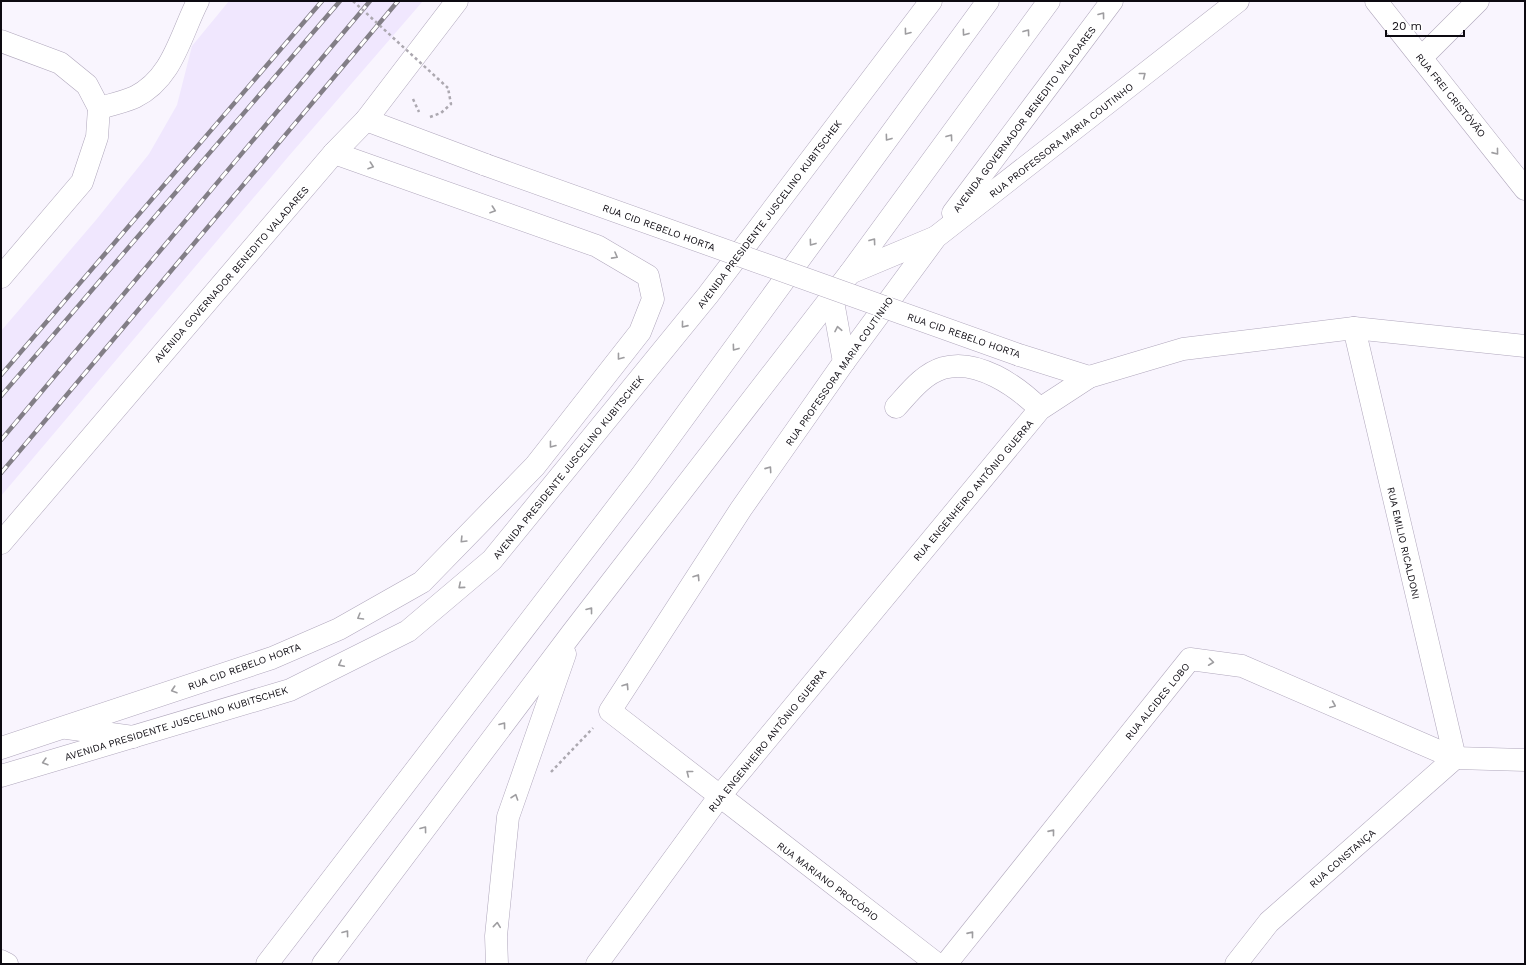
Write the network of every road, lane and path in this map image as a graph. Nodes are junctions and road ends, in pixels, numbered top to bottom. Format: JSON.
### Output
{"nodes":[{"id":1,"x":198,"y":1,"type":"edge"},
{"id":2,"x":353,"y":1,"type":"edge"},
{"id":3,"x":457,"y":1,"type":"edge"},
{"id":4,"x":931,"y":1,"type":"edge"},
{"id":5,"x":988,"y":1,"type":"edge"},
{"id":6,"x":1050,"y":1,"type":"edge"},
{"id":7,"x":1112,"y":1,"type":"edge"},
{"id":8,"x":1238,"y":1,"type":"edge"},
{"id":9,"x":1376,"y":1,"type":"edge"},
{"id":10,"x":1478,"y":1,"type":"edge"},
{"id":11,"x":1,"y":42,"type":"edge"},
{"id":12,"x":1421,"y":58,"type":"junction"},
{"id":13,"x":436,"y":70,"type":"dead end"},
{"id":14,"x":428,"y":79,"type":"dead end"},
{"id":15,"x":414,"y":92,"type":"dead end"},
{"id":16,"x":99,"y":108,"type":"junction"},
{"id":17,"x":366,"y":120,"type":"junction"},
{"id":18,"x":334,"y":154,"type":"junction"},
{"id":19,"x":1523,"y":181,"type":"edge"},
{"id":20,"x":936,"y":237,"type":"junction"},
{"id":21,"x":850,"y":273,"type":"junction"},
{"id":22,"x":1,"y":277,"type":"edge"},
{"id":23,"x":832,"y":296,"type":"junction"},
{"id":24,"x":1354,"y":328,"type":"junction"},
{"id":25,"x":1525,"y":346,"type":"edge"},
{"id":26,"x":844,"y":362,"type":"junction"},
{"id":27,"x":1089,"y":377,"type":"junction"},
{"id":28,"x":896,"y":407,"type":"dead end"},
{"id":29,"x":1040,"y":409,"type":"junction"},
{"id":30,"x":576,"y":414,"type":"junction"},
{"id":31,"x":570,"y":464,"type":"junction"},
{"id":32,"x":1,"y":543,"type":"edge"},
{"id":33,"x":572,"y":633,"type":"junction"},
{"id":34,"x":610,"y":711,"type":"junction"},
{"id":35,"x":63,"y":727,"type":"junction"},
{"id":36,"x":133,"y":737,"type":"junction"},
{"id":37,"x":1,"y":748,"type":"edge"},
{"id":38,"x":1455,"y":758,"type":"junction"},
{"id":39,"x":1525,"y":760,"type":"edge"},
{"id":40,"x":1,"y":776,"type":"edge"},
{"id":41,"x":545,"y":778,"type":"dead end"},
{"id":42,"x":719,"y":797,"type":"junction"},
{"id":43,"x":1,"y":961,"type":"edge"},
{"id":44,"x":6,"y":964,"type":"edge"},
{"id":45,"x":267,"y":964,"type":"edge"},
{"id":46,"x":323,"y":964,"type":"edge"},
{"id":47,"x":497,"y":964,"type":"edge"},
{"id":48,"x":597,"y":964,"type":"edge"},
{"id":49,"x":937,"y":964,"type":"edge"},
{"id":50,"x":946,"y":964,"type":"edge"},
{"id":51,"x":1236,"y":964,"type":"edge"}],
"edges":[{"from":1,"to":16,"type":"main road"},
{"from":2,"to":15,"type":"path","bridge":true},
{"from":3,"to":17,"type":"main road","name":"AVENIDA GOVERNADOR BENEDITO VALADARES"},
{"from":4,"to":31,"type":"main road","name":"AVENIDA PRESIDENTE JUSCELINO KUBITSCHEK","one_way":true},
{"from":5,"to":45,"type":"main road","one_way":true},
{"from":21,"to":6,"type":"main road","one_way":true},
{"from":20,"to":7,"type":"main road","name":"AVENIDA GOVERNADOR BENEDITO VALADARES","one_way":true},
{"from":20,"to":8,"type":"main road","name":"RUA PROFESSORA MARIA COUTINHO","one_way":true},
{"from":9,"to":12,"type":"main road","name":"RUA FREI CRISTÓVÃO"},
{"from":10,"to":12,"type":"main road"},
{"from":11,"to":16,"type":"main road"},
{"from":12,"to":19,"type":"main road","name":"RUA FREI CRISTÓVÃO","one_way":true},
{"from":13,"to":14,"type":"path"},
{"from":16,"to":22,"type":"main road"},
{"from":17,"to":18,"type":"main road","name":"AVENIDA GOVERNADOR BENEDITO VALADARES"},
{"from":17,"to":27,"type":"main road","name":"RUA CID REBELO HORTA","bridge":true},
{"from":18,"to":30,"type":"main road","name":"RUA CID REBELO HORTA","one_way":true},
{"from":18,"to":32,"type":"main road","name":"AVENIDA GOVERNADOR BENEDITO VALADARES"},
{"from":20,"to":21,"type":"main road"},
{"from":20,"to":26,"type":"main road","name":"RUA PROFESSORA MARIA COUTINHO"},
{"from":21,"to":23,"type":"main road"},
{"from":26,"to":23,"type":"main road","one_way":true},
{"from":33,"to":23,"type":"main road","one_way":true},
{"from":24,"to":25,"type":"main road","name":"RUA ENGENHEIRO ANTÔNIO GUERRA"},
{"from":24,"to":27,"type":"main road","name":"RUA ENGENHEIRO ANTÔNIO GUERRA"},
{"from":24,"to":38,"type":"main road","name":"RUA EMILIO RICALDONI"},
{"from":34,"to":26,"type":"main road","name":"RUA PROFESSORA MARIA COUTINHO","one_way":true},
{"from":27,"to":29,"type":"main road","name":"RUA ENGENHEIRO ANTÔNIO GUERRA"},
{"from":28,"to":29,"type":"main road"},
{"from":29,"to":42,"type":"main road","name":"RUA ENGENHEIRO ANTÔNIO GUERRA"},
{"from":30,"to":31,"type":"main road"},
{"from":30,"to":35,"type":"main road","name":"RUA CID REBELO HORTA","one_way":true},
{"from":31,"to":36,"type":"main road","name":"AVENIDA PRESIDENTE JUSCELINO KUBITSCHEK","one_way":true},
{"from":46,"to":33,"type":"main road","one_way":true},
{"from":47,"to":33,"type":"main road","one_way":true},
{"from":34,"to":41,"type":"path"},
{"from":42,"to":34,"type":"main road","one_way":true},
{"from":35,"to":36,"type":"main road"},
{"from":35,"to":37,"type":"main road","name":"RUA CID REBELO HORTA"},
{"from":36,"to":40,"type":"main road","name":"AVENIDA PRESIDENTE JUSCELINO KUBITSCHEK","one_way":true},
{"from":38,"to":39,"type":"main road"},
{"from":50,"to":38,"type":"main road","name":"RUA ALCIDES LOBO","one_way":true},
{"from":38,"to":51,"type":"main road","name":"RUA CONSTANÇA"},
{"from":42,"to":48,"type":"main road","name":"RUA ENGENHEIRO ANTÔNIO GUERRA"},
{"from":42,"to":49,"type":"main road","name":"RUA MARIANO PROCÓPIO"},
{"from":43,"to":44,"type":"main road"}]}
